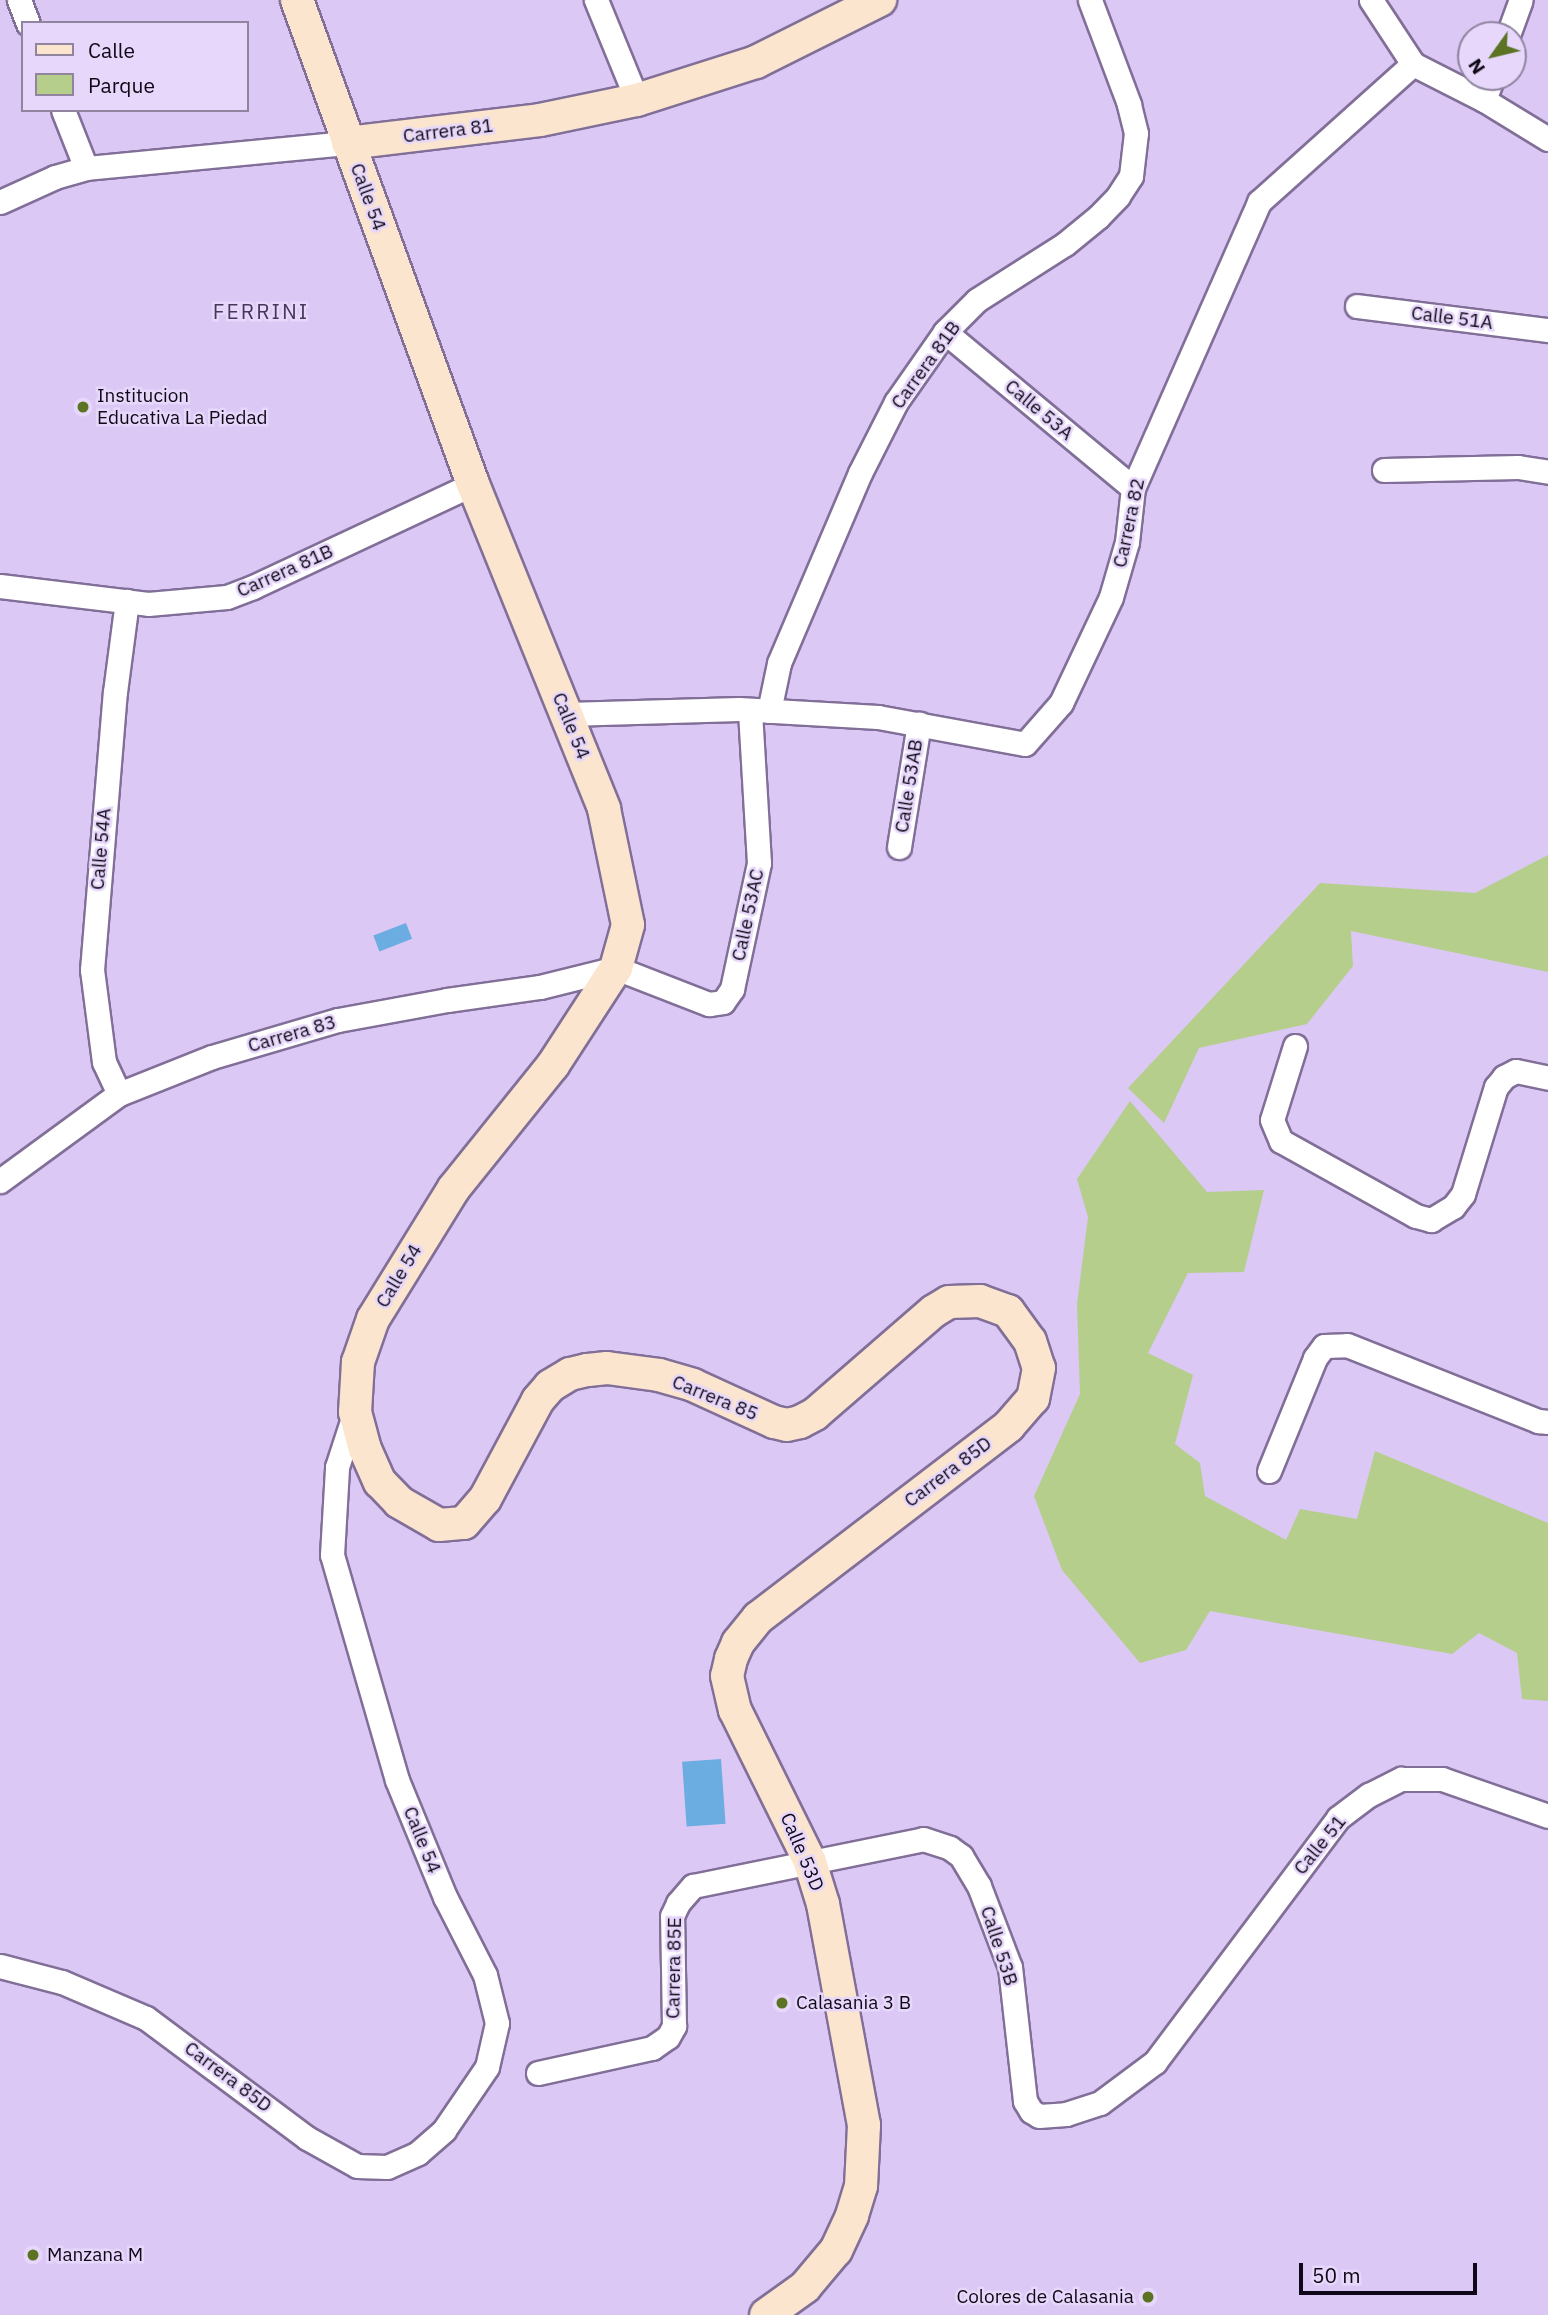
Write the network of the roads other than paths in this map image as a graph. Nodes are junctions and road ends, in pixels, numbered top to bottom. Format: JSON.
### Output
{"nodes":[{"id":1,"x":19,"y":0,"type":"edge"},
{"id":2,"x":297,"y":0,"type":"edge"},
{"id":3,"x":596,"y":0,"type":"edge"},
{"id":4,"x":880,"y":0,"type":"edge"},
{"id":5,"x":1090,"y":0,"type":"edge"},
{"id":6,"x":1371,"y":0,"type":"edge"},
{"id":7,"x":1521,"y":0,"type":"edge"},
{"id":8,"x":27,"y":21,"type":"edge"},
{"id":9,"x":1513,"y":21,"type":"edge"},
{"id":10,"x":1413,"y":64,"type":"junction"},
{"id":11,"x":1488,"y":91,"type":"edge"},
{"id":12,"x":636,"y":100,"type":"junction"},
{"id":13,"x":1485,"y":100,"type":"junction"},
{"id":14,"x":64,"y":112,"type":"edge"},
{"id":15,"x":1548,"y":139,"type":"edge"},
{"id":16,"x":348,"y":143,"type":"junction"},
{"id":17,"x":86,"y":169,"type":"junction"},
{"id":18,"x":0,"y":202,"type":"edge"},
{"id":19,"x":1357,"y":306,"type":"dead end"},
{"id":20,"x":1548,"y":330,"type":"edge"},
{"id":21,"x":944,"y":332,"type":"junction"},
{"id":22,"x":1384,"y":470,"type":"dead end"},
{"id":23,"x":1548,"y":472,"type":"edge"},
{"id":24,"x":473,"y":484,"type":"junction"},
{"id":25,"x":1133,"y":488,"type":"junction"},
{"id":26,"x":0,"y":586,"type":"edge"},
{"id":27,"x":127,"y":601,"type":"junction"},
{"id":28,"x":760,"y":711,"type":"junction"},
{"id":29,"x":567,"y":714,"type":"junction"},
{"id":30,"x":919,"y":724,"type":"junction"},
{"id":31,"x":899,"y":847,"type":"dead end"},
{"id":32,"x":616,"y":968,"type":"junction"},
{"id":33,"x":1294,"y":1046,"type":"dead end"},
{"id":34,"x":1548,"y":1078,"type":"edge"},
{"id":35,"x":119,"y":1094,"type":"junction"},
{"id":36,"x":0,"y":1181,"type":"edge"},
{"id":37,"x":949,"y":1303,"type":"joint"},
{"id":38,"x":355,"y":1412,"type":"junction"},
{"id":39,"x":1548,"y":1422,"type":"edge"},
{"id":40,"x":1269,"y":1471,"type":"dead end"},
{"id":41,"x":399,"y":1502,"type":"joint"},
{"id":42,"x":738,"y":1643,"type":"joint"},
{"id":43,"x":1548,"y":1816,"type":"edge"},
{"id":44,"x":934,"y":1841,"type":"joint"},
{"id":45,"x":810,"y":1862,"type":"junction"},
{"id":46,"x":0,"y":1966,"type":"edge"},
{"id":47,"x":1023,"y":2071,"type":"joint"},
{"id":48,"x":538,"y":2073,"type":"dead end"},
{"id":49,"x":444,"y":2130,"type":"joint"},
{"id":50,"x":766,"y":2315,"type":"edge"}],
"edges":[{"from":1,"to":8,"type":"street"},
{"from":2,"to":16,"type":"street","name":"Calle 54"},
{"from":3,"to":12,"type":"street"},
{"from":4,"to":12,"type":"street","name":"Carrera 81"},
{"from":5,"to":21,"type":"street","name":"Carrera 81B"},
{"from":6,"to":10,"type":"street"},
{"from":7,"to":9,"type":"street"},
{"from":10,"to":13,"type":"street"},
{"from":10,"to":25,"type":"street","name":"Carrera 82"},
{"from":11,"to":13,"type":"street"},
{"from":12,"to":16,"type":"street","name":"Carrera 81"},
{"from":13,"to":15,"type":"street"},
{"from":14,"to":17,"type":"street"},
{"from":16,"to":17,"type":"street","name":"Carrera 81"},
{"from":16,"to":24,"type":"street","name":"Calle 54"},
{"from":17,"to":18,"type":"street","name":"Carrera 81"},
{"from":19,"to":20,"type":"street","name":"Calle 51A"},
{"from":21,"to":25,"type":"street","name":"Calle 53A"},
{"from":21,"to":28,"type":"street","name":"Carrera 81B"},
{"from":22,"to":23,"type":"street"},
{"from":24,"to":27,"type":"street","name":"Carrera 81B"},
{"from":24,"to":29,"type":"street","name":"Calle 54"},
{"from":25,"to":30,"type":"street","name":"Carrera 82"},
{"from":26,"to":27,"type":"street","name":"Carrera 81B"},
{"from":27,"to":35,"type":"street","name":"Calle 54A"},
{"from":28,"to":29,"type":"street","name":"Carrera 82"},
{"from":28,"to":30,"type":"street","name":"Carrera 82"},
{"from":28,"to":32,"type":"street","name":"Calle 53AC"},
{"from":29,"to":32,"type":"street","name":"Calle 54"},
{"from":30,"to":31,"type":"street","name":"Calle 53AB"},
{"from":32,"to":35,"type":"street","name":"Carrera 83"},
{"from":32,"to":38,"type":"street","name":"Calle 54"},
{"from":33,"to":34,"type":"street"},
{"from":35,"to":36,"type":"street","name":"Carrera 83"},
{"from":37,"to":41,"type":"street","name":"Carrera 85"},
{"from":37,"to":42,"type":"street","name":"Carrera 85D"},
{"from":38,"to":41,"type":"street","name":"Calle 54"},
{"from":38,"to":49,"type":"street","name":"Calle 54"},
{"from":39,"to":40,"type":"street"},
{"from":42,"to":45,"type":"street","name":"Calle 53D"},
{"from":43,"to":47,"type":"street","name":"Calle 51"},
{"from":44,"to":45,"type":"street","name":"Carrera 85E"},
{"from":44,"to":47,"type":"street","name":"Calle 53B"},
{"from":45,"to":48,"type":"street","name":"Carrera 85E"},
{"from":45,"to":50,"type":"street","name":"Calle 53D"},
{"from":46,"to":49,"type":"street","name":"Carrera 85D"}]}
